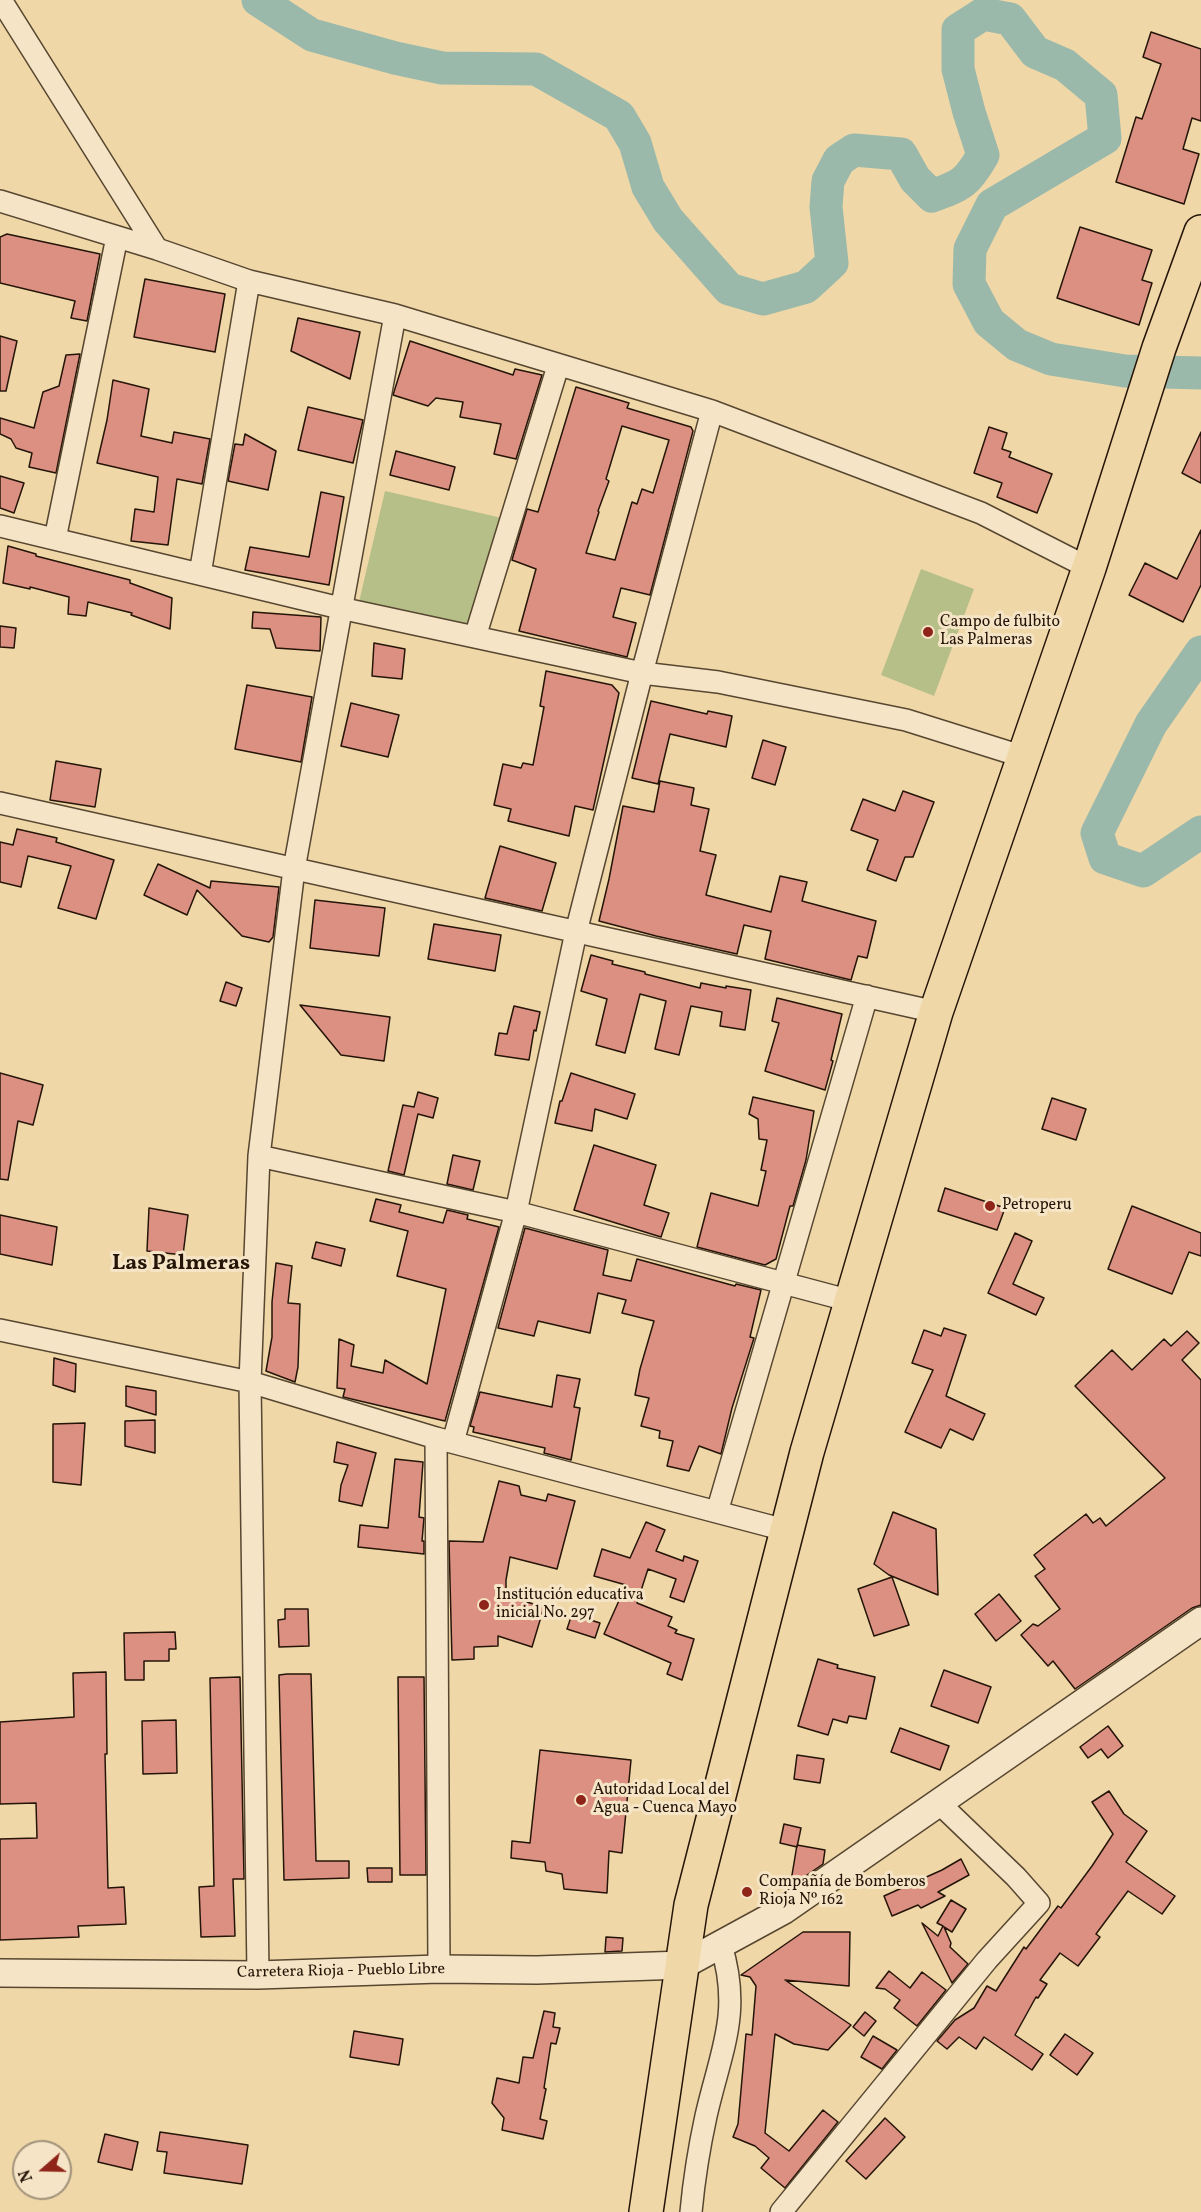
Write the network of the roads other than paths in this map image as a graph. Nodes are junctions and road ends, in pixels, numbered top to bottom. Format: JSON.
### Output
{"nodes":[{"id":1,"x":1,"y":0,"type":"edge"},
{"id":2,"x":0,"y":201,"type":"edge"},
{"id":3,"x":1201,"y":232,"type":"edge"},
{"id":4,"x":117,"y":237,"type":"junction"},
{"id":5,"x":157,"y":249,"type":"junction"},
{"id":6,"x":249,"y":281,"type":"junction"},
{"id":7,"x":395,"y":315,"type":"junction"},
{"id":8,"x":558,"y":366,"type":"junction"},
{"id":9,"x":712,"y":411,"type":"junction"},
{"id":10,"x":0,"y":526,"type":"edge"},
{"id":11,"x":55,"y":539,"type":"junction"},
{"id":12,"x":1089,"y":568,"type":"junction"},
{"id":13,"x":200,"y":574,"type":"junction"},
{"id":14,"x":340,"y":608,"type":"junction"},
{"id":15,"x":475,"y":637,"type":"junction"},
{"id":16,"x":642,"y":673,"type":"junction"},
{"id":17,"x":1024,"y":757,"type":"junction"},
{"id":18,"x":0,"y":803,"type":"edge"},
{"id":19,"x":294,"y":868,"type":"junction"},
{"id":20,"x":576,"y":932,"type":"junction"},
{"id":21,"x":867,"y":996,"type":"junction"},
{"id":22,"x":936,"y":1012,"type":"junction"},
{"id":23,"x":259,"y":1156,"type":"junction"},
{"id":24,"x":516,"y":1212,"type":"junction"},
{"id":25,"x":784,"y":1283,"type":"junction"},
{"id":26,"x":851,"y":1301,"type":"junction"},
{"id":27,"x":0,"y":1330,"type":"edge"},
{"id":28,"x":250,"y":1382,"type":"junction"},
{"id":29,"x":445,"y":1440,"type":"junction"},
{"id":30,"x":717,"y":1512,"type":"junction"},
{"id":31,"x":785,"y":1530,"type":"junction"},
{"id":32,"x":1201,"y":1621,"type":"edge"},
{"id":33,"x":939,"y":1803,"type":"junction"},
{"id":34,"x":721,"y":1945,"type":"junction"},
{"id":35,"x":683,"y":1965,"type":"junction"},
{"id":36,"x":439,"y":1969,"type":"junction"},
{"id":37,"x":0,"y":1973,"type":"edge"},
{"id":38,"x":258,"y":1975,"type":"junction"},
{"id":39,"x":646,"y":2212,"type":"edge"},
{"id":40,"x":691,"y":2212,"type":"edge"},
{"id":41,"x":781,"y":2212,"type":"edge"}],
"edges":[{"from":1,"to":5,"type":"street"},
{"from":2,"to":4,"type":"street"},
{"from":3,"to":12,"type":"highway"},
{"from":4,"to":5,"type":"street"},
{"from":4,"to":11,"type":"street"},
{"from":5,"to":6,"type":"street"},
{"from":6,"to":7,"type":"street"},
{"from":6,"to":13,"type":"street"},
{"from":7,"to":8,"type":"street"},
{"from":7,"to":14,"type":"street"},
{"from":8,"to":9,"type":"street"},
{"from":8,"to":15,"type":"street"},
{"from":9,"to":12,"type":"street"},
{"from":9,"to":16,"type":"street"},
{"from":10,"to":11,"type":"street"},
{"from":11,"to":13,"type":"street"},
{"from":12,"to":17,"type":"highway"},
{"from":13,"to":14,"type":"street"},
{"from":14,"to":15,"type":"street"},
{"from":14,"to":19,"type":"street"},
{"from":15,"to":16,"type":"street"},
{"from":16,"to":17,"type":"street"},
{"from":16,"to":20,"type":"street"},
{"from":17,"to":22,"type":"highway"},
{"from":18,"to":19,"type":"street"},
{"from":19,"to":20,"type":"street"},
{"from":19,"to":23,"type":"street"},
{"from":20,"to":21,"type":"street"},
{"from":20,"to":24,"type":"street"},
{"from":21,"to":22,"type":"street"},
{"from":21,"to":25,"type":"street"},
{"from":22,"to":26,"type":"highway"},
{"from":23,"to":24,"type":"street"},
{"from":23,"to":28,"type":"street"},
{"from":24,"to":25,"type":"street"},
{"from":24,"to":29,"type":"street"},
{"from":25,"to":26,"type":"street"},
{"from":25,"to":30,"type":"street"},
{"from":26,"to":31,"type":"highway"},
{"from":27,"to":28,"type":"street"},
{"from":28,"to":29,"type":"street"},
{"from":28,"to":38,"type":"street"},
{"from":29,"to":30,"type":"street"},
{"from":29,"to":36,"type":"street"},
{"from":30,"to":31,"type":"street"},
{"from":31,"to":35,"type":"highway"},
{"from":32,"to":33,"type":"street"},
{"from":33,"to":34,"type":"street"},
{"from":33,"to":41,"type":"street"},
{"from":34,"to":35,"type":"street"},
{"from":34,"to":40,"type":"street"},
{"from":35,"to":36,"type":"street","name":"Carretera Rioja - Pueblo Libre"},
{"from":35,"to":39,"type":"highway"},
{"from":36,"to":38,"type":"street","name":"Carretera Rioja - Pueblo Libre"},
{"from":37,"to":38,"type":"street","name":"Carretera Rioja - Pueblo Libre"}]}
